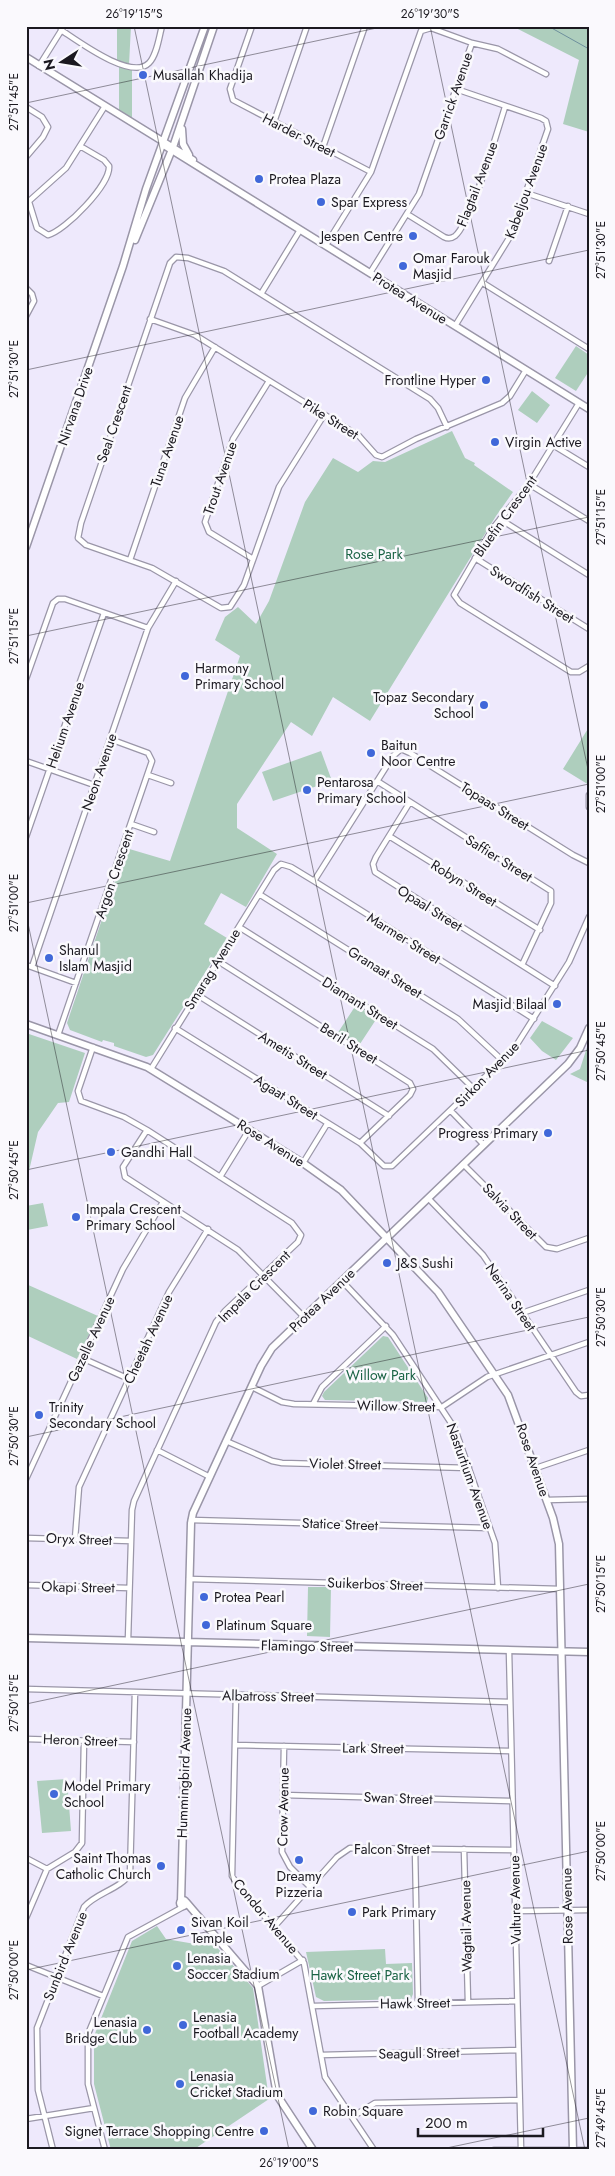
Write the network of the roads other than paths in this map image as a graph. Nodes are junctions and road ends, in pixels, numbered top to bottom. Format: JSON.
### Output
{"nodes":[{"id":1,"x":162,"y":26,"type":"edge"},
{"id":2,"x":205,"y":26,"type":"edge"},
{"id":3,"x":214,"y":26,"type":"edge"},
{"id":4,"x":252,"y":26,"type":"edge"},
{"id":5,"x":307,"y":26,"type":"edge"},
{"id":6,"x":365,"y":26,"type":"edge"},
{"id":7,"x":63,"y":28,"type":"edge"},
{"id":8,"x":472,"y":43,"type":"junction"},
{"id":9,"x":26,"y":58,"type":"edge"},
{"id":10,"x":39,"y":66,"type":"junction"},
{"id":11,"x":546,"y":74,"type":"dead end"},
{"id":12,"x":456,"y":89,"type":"junction"},
{"id":13,"x":104,"y":106,"type":"junction"},
{"id":14,"x":26,"y":107,"type":"edge"},
{"id":15,"x":505,"y":107,"type":"junction"},
{"id":16,"x":184,"y":116,"type":"junction"},
{"id":17,"x":274,"y":122,"type":"junction"},
{"id":18,"x":163,"y":143,"type":"junction"},
{"id":19,"x":80,"y":146,"type":"junction"},
{"id":20,"x":323,"y":147,"type":"junction"},
{"id":21,"x":172,"y":149,"type":"junction"},
{"id":22,"x":26,"y":157,"type":"edge"},
{"id":23,"x":191,"y":158,"type":"junction"},
{"id":24,"x":371,"y":172,"type":"junction"},
{"id":25,"x":232,"y":187,"type":"junction"},
{"id":26,"x":526,"y":192,"type":"junction"},
{"id":27,"x":27,"y":202,"type":"edge"},
{"id":28,"x":568,"y":206,"type":"junction"},
{"id":29,"x":407,"y":214,"type":"junction"},
{"id":30,"x":589,"y":214,"type":"edge"},
{"id":31,"x":300,"y":230,"type":"junction"},
{"id":32,"x":326,"y":245,"type":"junction"},
{"id":33,"x":548,"y":261,"type":"dead end"},
{"id":34,"x":123,"y":266,"type":"junction"},
{"id":35,"x":370,"y":273,"type":"junction"},
{"id":36,"x":483,"y":284,"type":"junction"},
{"id":37,"x":26,"y":288,"type":"edge"},
{"id":38,"x":261,"y":294,"type":"junction"},
{"id":39,"x":26,"y":316,"type":"edge"},
{"id":40,"x":150,"y":319,"type":"junction"},
{"id":41,"x":455,"y":326,"type":"junction"},
{"id":42,"x":215,"y":348,"type":"junction"},
{"id":43,"x":589,"y":349,"type":"edge"},
{"id":44,"x":526,"y":370,"type":"junction"},
{"id":45,"x":268,"y":381,"type":"junction"},
{"id":46,"x":579,"y":403,"type":"junction"},
{"id":47,"x":589,"y":409,"type":"edge"},
{"id":48,"x":324,"y":415,"type":"junction"},
{"id":49,"x":447,"y":427,"type":"junction"},
{"id":50,"x":553,"y":445,"type":"junction"},
{"id":51,"x":589,"y":467,"type":"edge"},
{"id":52,"x":529,"y":484,"type":"junction"},
{"id":53,"x":500,"y":519,"type":"junction"},
{"id":54,"x":589,"y":521,"type":"edge"},
{"id":55,"x":26,"y":547,"type":"edge"},
{"id":56,"x":475,"y":558,"type":"junction"},
{"id":57,"x":253,"y":559,"type":"junction"},
{"id":58,"x":130,"y":560,"type":"junction"},
{"id":59,"x":589,"y":574,"type":"edge"},
{"id":60,"x":176,"y":581,"type":"junction"},
{"id":61,"x":104,"y":614,"type":"junction"},
{"id":62,"x":148,"y":628,"type":"junction"},
{"id":63,"x":589,"y":629,"type":"edge"},
{"id":64,"x":589,"y":666,"type":"edge"},
{"id":65,"x":26,"y":679,"type":"edge"},
{"id":66,"x":110,"y":739,"type":"junction"},
{"id":67,"x":26,"y":761,"type":"edge"},
{"id":68,"x":50,"y":770,"type":"junction"},
{"id":69,"x":148,"y":775,"type":"junction"},
{"id":70,"x":377,"y":782,"type":"junction"},
{"id":71,"x":171,"y":783,"type":"dead end"},
{"id":72,"x":94,"y":785,"type":"junction"},
{"id":73,"x":589,"y":795,"type":"edge"},
{"id":74,"x":410,"y":802,"type":"junction"},
{"id":75,"x":589,"y":807,"type":"edge"},
{"id":76,"x":131,"y":824,"type":"junction"},
{"id":77,"x":154,"y":832,"type":"dead end"},
{"id":78,"x":389,"y":836,"type":"junction"},
{"id":79,"x":26,"y":837,"type":"edge"},
{"id":80,"x":589,"y":863,"type":"edge"},
{"id":81,"x":274,"y":870,"type":"joint"},
{"id":82,"x":314,"y":881,"type":"junction"},
{"id":83,"x":259,"y":894,"type":"junction"},
{"id":84,"x":589,"y":917,"type":"edge"},
{"id":85,"x":239,"y":927,"type":"junction"},
{"id":86,"x":540,"y":930,"type":"junction"},
{"id":87,"x":218,"y":961,"type":"junction"},
{"id":88,"x":522,"y":965,"type":"junction"},
{"id":89,"x":29,"y":966,"type":"edge"},
{"id":90,"x":76,"y":983,"type":"junction"},
{"id":91,"x":555,"y":986,"type":"junction"},
{"id":92,"x":196,"y":994,"type":"junction"},
{"id":93,"x":534,"y":1019,"type":"junction"},
{"id":94,"x":26,"y":1024,"type":"edge"},
{"id":95,"x":175,"y":1028,"type":"junction"},
{"id":96,"x":589,"y":1028,"type":"edge"},
{"id":97,"x":58,"y":1035,"type":"junction"},
{"id":98,"x":93,"y":1047,"type":"junction"},
{"id":99,"x":503,"y":1061,"type":"junction"},
{"id":100,"x":151,"y":1069,"type":"junction"},
{"id":101,"x":474,"y":1089,"type":"junction"},
{"id":102,"x":451,"y":1111,"type":"junction"},
{"id":103,"x":388,"y":1116,"type":"junction"},
{"id":104,"x":327,"y":1124,"type":"junction"},
{"id":105,"x":147,"y":1130,"type":"junction"},
{"id":106,"x":249,"y":1130,"type":"junction"},
{"id":107,"x":360,"y":1143,"type":"junction"},
{"id":108,"x":484,"y":1145,"type":"junction"},
{"id":109,"x":303,"y":1164,"type":"junction"},
{"id":110,"x":463,"y":1164,"type":"junction"},
{"id":111,"x":394,"y":1165,"type":"joint"},
{"id":112,"x":220,"y":1177,"type":"junction"},
{"id":113,"x":428,"y":1198,"type":"junction"},
{"id":114,"x":163,"y":1202,"type":"junction"},
{"id":115,"x":208,"y":1229,"type":"junction"},
{"id":116,"x":387,"y":1238,"type":"junction"},
{"id":117,"x":589,"y":1238,"type":"edge"},
{"id":118,"x":263,"y":1275,"type":"junction"},
{"id":119,"x":342,"y":1281,"type":"junction"},
{"id":120,"x":589,"y":1290,"type":"edge"},
{"id":121,"x":522,"y":1313,"type":"junction"},
{"id":122,"x":304,"y":1318,"type":"junction"},
{"id":123,"x":386,"y":1326,"type":"junction"},
{"id":124,"x":589,"y":1342,"type":"edge"},
{"id":125,"x":551,"y":1355,"type":"junction"},
{"id":126,"x":82,"y":1358,"type":"junction"},
{"id":127,"x":494,"y":1374,"type":"junction"},
{"id":128,"x":129,"y":1379,"type":"junction"},
{"id":129,"x":252,"y":1387,"type":"junction"},
{"id":130,"x":589,"y":1395,"type":"edge"},
{"id":131,"x":314,"y":1404,"type":"junction"},
{"id":132,"x":442,"y":1407,"type":"junction"},
{"id":133,"x":226,"y":1441,"type":"junction"},
{"id":134,"x":157,"y":1450,"type":"junction"},
{"id":135,"x":589,"y":1450,"type":"edge"},
{"id":136,"x":469,"y":1468,"type":"junction"},
{"id":137,"x":536,"y":1468,"type":"junction"},
{"id":138,"x":210,"y":1477,"type":"junction"},
{"id":139,"x":26,"y":1479,"type":"edge"},
{"id":140,"x":589,"y":1499,"type":"edge"},
{"id":141,"x":547,"y":1500,"type":"junction"},
{"id":142,"x":191,"y":1520,"type":"junction"},
{"id":143,"x":489,"y":1528,"type":"junction"},
{"id":144,"x":26,"y":1538,"type":"edge"},
{"id":145,"x":75,"y":1540,"type":"junction"},
{"id":146,"x":131,"y":1541,"type":"junction"},
{"id":147,"x":189,"y":1579,"type":"junction"},
{"id":148,"x":26,"y":1585,"type":"edge"},
{"id":149,"x":129,"y":1588,"type":"junction"},
{"id":150,"x":498,"y":1588,"type":"junction"},
{"id":151,"x":560,"y":1589,"type":"junction"},
{"id":152,"x":26,"y":1638,"type":"edge"},
{"id":153,"x":128,"y":1640,"type":"junction"},
{"id":154,"x":188,"y":1643,"type":"junction"},
{"id":155,"x":509,"y":1650,"type":"junction"},
{"id":156,"x":561,"y":1651,"type":"junction"},
{"id":157,"x":589,"y":1652,"type":"edge"},
{"id":158,"x":26,"y":1689,"type":"edge"},
{"id":159,"x":135,"y":1692,"type":"junction"},
{"id":160,"x":186,"y":1694,"type":"junction"},
{"id":161,"x":236,"y":1695,"type":"junction"},
{"id":162,"x":510,"y":1702,"type":"junction"},
{"id":163,"x":26,"y":1739,"type":"edge"},
{"id":164,"x":84,"y":1741,"type":"junction"},
{"id":165,"x":134,"y":1742,"type":"junction"},
{"id":166,"x":235,"y":1745,"type":"junction"},
{"id":167,"x":284,"y":1746,"type":"junction"},
{"id":168,"x":511,"y":1751,"type":"junction"},
{"id":169,"x":283,"y":1795,"type":"junction"},
{"id":170,"x":512,"y":1801,"type":"junction"},
{"id":171,"x":414,"y":1848,"type":"junction"},
{"id":172,"x":464,"y":1849,"type":"junction"},
{"id":173,"x":514,"y":1850,"type":"junction"},
{"id":174,"x":26,"y":1858,"type":"edge"},
{"id":175,"x":47,"y":1869,"type":"junction"},
{"id":176,"x":310,"y":1887,"type":"junction"},
{"id":177,"x":183,"y":1903,"type":"junction"},
{"id":178,"x":567,"y":1910,"type":"junction"},
{"id":179,"x":589,"y":1910,"type":"edge"},
{"id":180,"x":27,"y":1911,"type":"edge"},
{"id":181,"x":515,"y":1911,"type":"junction"},
{"id":182,"x":26,"y":1918,"type":"edge"},
{"id":183,"x":274,"y":1927,"type":"junction"},
{"id":184,"x":302,"y":1960,"type":"junction"},
{"id":185,"x":26,"y":1965,"type":"edge"},
{"id":186,"x":56,"y":1977,"type":"junction"},
{"id":187,"x":258,"y":1986,"type":"junction"},
{"id":188,"x":103,"y":1996,"type":"junction"},
{"id":189,"x":517,"y":2001,"type":"junction"},
{"id":190,"x":468,"y":2002,"type":"junction"},
{"id":191,"x":418,"y":2003,"type":"junction"},
{"id":192,"x":313,"y":2006,"type":"junction"},
{"id":193,"x":518,"y":2050,"type":"junction"},
{"id":194,"x":321,"y":2055,"type":"junction"},
{"id":195,"x":519,"y":2100,"type":"junction"},
{"id":196,"x":94,"y":2108,"type":"junction"},
{"id":197,"x":44,"y":2116,"type":"junction"},
{"id":198,"x":352,"y":2118,"type":"junction"},
{"id":199,"x":26,"y":2119,"type":"edge"},
{"id":200,"x":521,"y":2149,"type":"edge"},
{"id":201,"x":574,"y":2149,"type":"edge"},
{"id":202,"x":53,"y":2150,"type":"edge"},
{"id":203,"x":105,"y":2150,"type":"edge"},
{"id":204,"x":313,"y":2150,"type":"edge"},
{"id":205,"x":374,"y":2150,"type":"edge"},
{"id":206,"x":494,"y":2150,"type":"edge"},
{"id":207,"x":589,"y":2150,"type":"edge"}],
"edges":[{"from":1,"to":7,"type":"street"},
{"from":2,"to":18,"type":"street","name":"Nirvana Drive"},
{"from":3,"to":16,"type":"street","name":"Nirvana Drive"},
{"from":4,"to":17,"type":"street","name":"Harder Street"},
{"from":5,"to":17,"type":"street"},
{"from":6,"to":20,"type":"street"},
{"from":7,"to":10,"type":"street"},
{"from":8,"to":11,"type":"street"},
{"from":8,"to":12,"type":"street","name":"Garrick Avenue"},
{"from":8,"to":24,"type":"street","name":"Garrick Avenue"},
{"from":9,"to":10,"type":"street","name":"Protea Avenue"},
{"from":10,"to":13,"type":"street","name":"Protea Avenue"},
{"from":12,"to":15,"type":"street"},
{"from":12,"to":29,"type":"street","name":"Garrick Avenue"},
{"from":13,"to":18,"type":"street","name":"Protea Avenue"},
{"from":13,"to":19,"type":"street"},
{"from":14,"to":22,"type":"street"},
{"from":15,"to":26,"type":"street","name":"Kabeljou Avenue"},
{"from":15,"to":29,"type":"street","name":"Flagtail Avenue"},
{"from":16,"to":21,"type":"street","name":"Nirvana Drive"},
{"from":16,"to":23,"type":"street"},
{"from":17,"to":20,"type":"street","name":"Harder Street"},
{"from":18,"to":21,"type":"street","name":"Protea Avenue"},
{"from":18,"to":34,"type":"street","name":"Nirvana Drive"},
{"from":19,"to":27,"type":"street"},
{"from":19,"to":27,"type":"street"},
{"from":20,"to":24,"type":"street","name":"Harder Street"},
{"from":21,"to":23,"type":"street","name":"Protea Avenue"},
{"from":21,"to":25,"type":"street","name":"Protea Avenue"},
{"from":21,"to":34,"type":"street","name":"Nirvana Drive"},
{"from":23,"to":25,"type":"street","name":"Protea Avenue"},
{"from":24,"to":32,"type":"street","name":"Garrick Avenue"},
{"from":25,"to":31,"type":"street","name":"Protea Avenue"},
{"from":26,"to":28,"type":"street"},
{"from":26,"to":36,"type":"street","name":"Kabeljou Avenue"},
{"from":28,"to":30,"type":"street"},
{"from":28,"to":33,"type":"street"},
{"from":29,"to":35,"type":"street","name":"Garrick Avenue"},
{"from":31,"to":32,"type":"street","name":"Protea Avenue"},
{"from":31,"to":38,"type":"street"},
{"from":32,"to":35,"type":"street","name":"Protea Avenue"},
{"from":34,"to":55,"type":"street","name":"Nirvana Drive"},
{"from":35,"to":41,"type":"street","name":"Protea Avenue"},
{"from":36,"to":41,"type":"street","name":"Kabeljou Avenue"},
{"from":36,"to":43,"type":"street"},
{"from":37,"to":39,"type":"street"},
{"from":38,"to":40,"type":"street","name":"Seal Crescent"},
{"from":38,"to":49,"type":"street","name":"Seal Crescent"},
{"from":40,"to":42,"type":"street","name":"Pike Street"},
{"from":40,"to":58,"type":"street","name":"Seal Crescent"},
{"from":41,"to":44,"type":"street","name":"Protea Avenue"},
{"from":42,"to":45,"type":"street","name":"Pike Street"},
{"from":42,"to":58,"type":"street","name":"Tuna Avenue"},
{"from":44,"to":46,"type":"street","name":"Protea Avenue"},
{"from":44,"to":49,"type":"street","name":"Pike Street"},
{"from":45,"to":48,"type":"street","name":"Pike Street"},
{"from":45,"to":57,"type":"street","name":"Trout Avenue"},
{"from":46,"to":47,"type":"street","name":"Protea Avenue"},
{"from":46,"to":50,"type":"street","name":"Bluefin Crescent"},
{"from":48,"to":49,"type":"street","name":"Pike Street"},
{"from":48,"to":57,"type":"street","name":"Seal Crescent"},
{"from":50,"to":51,"type":"street"},
{"from":50,"to":52,"type":"street","name":"Bluefin Crescent"},
{"from":52,"to":53,"type":"street","name":"Bluefin Crescent"},
{"from":52,"to":54,"type":"street"},
{"from":53,"to":56,"type":"street","name":"Bluefin Crescent"},
{"from":53,"to":59,"type":"street"},
{"from":56,"to":63,"type":"street","name":"Swordfish Street"},
{"from":56,"to":64,"type":"street","name":"Bluefin Crescent"},
{"from":57,"to":60,"type":"street","name":"Seal Crescent"},
{"from":58,"to":60,"type":"street","name":"Seal Crescent"},
{"from":60,"to":62,"type":"street","name":"Neon Avenue"},
{"from":61,"to":62,"type":"street"},
{"from":61,"to":65,"type":"street"},
{"from":61,"to":68,"type":"street","name":"Helium Avenue"},
{"from":62,"to":66,"type":"street","name":"Neon Avenue"},
{"from":66,"to":69,"type":"street","name":"Argon Crescent"},
{"from":66,"to":72,"type":"street","name":"Neon Avenue"},
{"from":67,"to":68,"type":"street"},
{"from":68,"to":72,"type":"street"},
{"from":68,"to":79,"type":"street","name":"Helium Avenue"},
{"from":69,"to":71,"type":"street"},
{"from":69,"to":76,"type":"street","name":"Argon Crescent"},
{"from":70,"to":74,"type":"street","name":"Saffier Street"},
{"from":70,"to":80,"type":"street","name":"Topaas Street"},
{"from":70,"to":82,"type":"street"},
{"from":72,"to":89,"type":"street","name":"Neon Avenue"},
{"from":73,"to":75,"type":"street"},
{"from":74,"to":78,"type":"street","name":"Opaal Street"},
{"from":74,"to":86,"type":"street","name":"Saffier Street"},
{"from":76,"to":77,"type":"street"},
{"from":76,"to":90,"type":"street","name":"Argon Crescent"},
{"from":78,"to":86,"type":"street","name":"Robyn Street"},
{"from":78,"to":88,"type":"street","name":"Opaal Street"},
{"from":81,"to":82,"type":"street","name":"Marmer Street"},
{"from":81,"to":83,"type":"street","name":"Smarag Avenue"},
{"from":82,"to":93,"type":"street","name":"Marmer Street"},
{"from":83,"to":85,"type":"street","name":"Smarag Avenue"},
{"from":83,"to":99,"type":"street","name":"Granaat Street"},
{"from":84,"to":91,"type":"street","name":"Sirkon Avenue"},
{"from":85,"to":87,"type":"street","name":"Smarag Avenue"},
{"from":85,"to":101,"type":"street","name":"Diamant Street"},
{"from":86,"to":88,"type":"street","name":"Saffier Street"},
{"from":87,"to":92,"type":"street","name":"Smarag Avenue"},
{"from":87,"to":103,"type":"street","name":"Beril Street"},
{"from":88,"to":91,"type":"street","name":"Opaal Street"},
{"from":89,"to":90,"type":"street"},
{"from":90,"to":97,"type":"street","name":"Argon Crescent"},
{"from":91,"to":93,"type":"street","name":"Sirkon Avenue"},
{"from":92,"to":95,"type":"street","name":"Smarag Avenue"},
{"from":92,"to":103,"type":"street","name":"Ametis Street"},
{"from":93,"to":99,"type":"street","name":"Sirkon Avenue"},
{"from":94,"to":97,"type":"street","name":"Rose Avenue"},
{"from":95,"to":100,"type":"street","name":"Smarag Avenue"},
{"from":95,"to":104,"type":"street","name":"Agaat Street"},
{"from":96,"to":108,"type":"street","name":"Protea Avenue"},
{"from":97,"to":98,"type":"street","name":"Rose Avenue"},
{"from":98,"to":100,"type":"street","name":"Rose Avenue"},
{"from":98,"to":105,"type":"street","name":"Impala Crescent"},
{"from":99,"to":101,"type":"street","name":"Sirkon Avenue"},
{"from":100,"to":106,"type":"street","name":"Rose Avenue"},
{"from":101,"to":102,"type":"street","name":"Sirkon Avenue"},
{"from":102,"to":108,"type":"street"},
{"from":102,"to":111,"type":"street","name":"Sirkon Avenue"},
{"from":103,"to":107,"type":"street","name":"Beril Street"},
{"from":104,"to":107,"type":"street","name":"Agaat Street"},
{"from":104,"to":109,"type":"street"},
{"from":105,"to":112,"type":"street","name":"Impala Crescent"},
{"from":105,"to":114,"type":"street"},
{"from":106,"to":109,"type":"street","name":"Rose Avenue"},
{"from":106,"to":112,"type":"street"},
{"from":107,"to":111,"type":"street","name":"Agaat Street"},
{"from":108,"to":110,"type":"street","name":"Protea Avenue"},
{"from":109,"to":116,"type":"street","name":"Rose Avenue"},
{"from":110,"to":113,"type":"street","name":"Protea Avenue"},
{"from":110,"to":117,"type":"street","name":"Salvia Street"},
{"from":112,"to":118,"type":"street","name":"Impala Crescent"},
{"from":113,"to":116,"type":"street","name":"Protea Avenue"},
{"from":113,"to":121,"type":"street","name":"Nerina Street"},
{"from":114,"to":115,"type":"street"},
{"from":114,"to":126,"type":"street","name":"Gazelle Avenue"},
{"from":115,"to":118,"type":"street"},
{"from":115,"to":128,"type":"street","name":"Cheetah Avenue"},
{"from":116,"to":119,"type":"street","name":"Protea Avenue"},
{"from":116,"to":127,"type":"street","name":"Rose Avenue"},
{"from":118,"to":122,"type":"street"},
{"from":118,"to":134,"type":"street","name":"Impala Crescent"},
{"from":119,"to":122,"type":"street","name":"Protea Avenue"},
{"from":119,"to":123,"type":"street","name":"Nasturtium Avenue"},
{"from":120,"to":121,"type":"street"},
{"from":121,"to":125,"type":"street","name":"Nerina Street"},
{"from":122,"to":129,"type":"street","name":"Protea Avenue"},
{"from":123,"to":131,"type":"street"},
{"from":123,"to":132,"type":"street","name":"Nasturtium Avenue"},
{"from":124,"to":125,"type":"street","name":"Willow Street"},
{"from":125,"to":127,"type":"street","name":"Willow Street"},
{"from":125,"to":130,"type":"street","name":"Nerina Street"},
{"from":126,"to":128,"type":"street"},
{"from":126,"to":139,"type":"street","name":"Gazelle Avenue"},
{"from":127,"to":132,"type":"street","name":"Willow Street"},
{"from":127,"to":137,"type":"street","name":"Rose Avenue"},
{"from":128,"to":145,"type":"street","name":"Cheetah Avenue"},
{"from":129,"to":131,"type":"street","name":"Willow Street"},
{"from":129,"to":133,"type":"street","name":"Protea Avenue"},
{"from":131,"to":132,"type":"street","name":"Willow Street"},
{"from":132,"to":136,"type":"street","name":"Nasturtium Avenue"},
{"from":133,"to":136,"type":"street","name":"Violet Street"},
{"from":133,"to":138,"type":"street","name":"Protea Avenue"},
{"from":134,"to":138,"type":"street"},
{"from":134,"to":146,"type":"street","name":"Impala Crescent"},
{"from":135,"to":137,"type":"street"},
{"from":136,"to":143,"type":"street","name":"Nasturtium Avenue"},
{"from":137,"to":141,"type":"street","name":"Rose Avenue"},
{"from":138,"to":142,"type":"street","name":"Protea Avenue"},
{"from":140,"to":141,"type":"street"},
{"from":141,"to":151,"type":"street","name":"Rose Avenue"},
{"from":142,"to":143,"type":"street","name":"Statice Street"},
{"from":142,"to":147,"type":"street","name":"Protea Avenue"},
{"from":143,"to":150,"type":"street","name":"Nasturtium Avenue"},
{"from":144,"to":145,"type":"street","name":"Oryx Street"},
{"from":145,"to":146,"type":"street","name":"Oryx Street"},
{"from":146,"to":149,"type":"street","name":"Impala Crescent"},
{"from":147,"to":150,"type":"street","name":"Suikerbos Street"},
{"from":147,"to":154,"type":"street","name":"Protea Avenue"},
{"from":148,"to":149,"type":"street","name":"Okapi Street"},
{"from":149,"to":153,"type":"street","name":"Impala Crescent"},
{"from":150,"to":151,"type":"street","name":"Suikerbos Street"},
{"from":151,"to":156,"type":"street","name":"Rose Avenue"},
{"from":152,"to":153,"type":"street","name":"Flamingo Street"},
{"from":153,"to":154,"type":"street","name":"Flamingo Street"},
{"from":154,"to":155,"type":"street","name":"Flamingo Street"},
{"from":154,"to":160,"type":"street","name":"Hummingbird Avenue"},
{"from":155,"to":156,"type":"street","name":"Flamingo Street"},
{"from":155,"to":162,"type":"street","name":"Vulture Avenue"},
{"from":156,"to":157,"type":"street","name":"Flamingo Street"},
{"from":156,"to":178,"type":"street","name":"Rose Avenue"},
{"from":158,"to":159,"type":"street","name":"Albatross Street"},
{"from":159,"to":160,"type":"street","name":"Albatross Street"},
{"from":159,"to":165,"type":"street","name":"Sunbird Avenue"},
{"from":160,"to":161,"type":"street","name":"Albatross Street"},
{"from":160,"to":177,"type":"street","name":"Hummingbird Avenue"},
{"from":161,"to":162,"type":"street","name":"Albatross Street"},
{"from":161,"to":166,"type":"street","name":"Condor Avenue"},
{"from":162,"to":168,"type":"street","name":"Vulture Avenue"},
{"from":163,"to":164,"type":"street","name":"Heron Street"},
{"from":164,"to":165,"type":"street","name":"Heron Street"},
{"from":164,"to":175,"type":"street"},
{"from":165,"to":186,"type":"street","name":"Sunbird Avenue"},
{"from":166,"to":167,"type":"street","name":"Lark Street"},
{"from":166,"to":183,"type":"street","name":"Condor Avenue"},
{"from":167,"to":168,"type":"street","name":"Lark Street"},
{"from":167,"to":169,"type":"street","name":"Crow Avenue"},
{"from":168,"to":170,"type":"street","name":"Vulture Avenue"},
{"from":169,"to":170,"type":"street","name":"Swan Street"},
{"from":169,"to":176,"type":"street","name":"Crow Avenue"},
{"from":170,"to":173,"type":"street","name":"Vulture Avenue"},
{"from":171,"to":172,"type":"street","name":"Falcon Street"},
{"from":171,"to":176,"type":"street","name":"Falcon Street"},
{"from":171,"to":191,"type":"street"},
{"from":172,"to":173,"type":"street","name":"Falcon Street"},
{"from":172,"to":190,"type":"street","name":"Wagtail Avenue"},
{"from":173,"to":181,"type":"street","name":"Vulture Avenue"},
{"from":174,"to":175,"type":"street"},
{"from":175,"to":180,"type":"street"},
{"from":176,"to":183,"type":"street","name":"Falcon Street"},
{"from":177,"to":187,"type":"street"},
{"from":177,"to":188,"type":"street"},
{"from":178,"to":179,"type":"street"},
{"from":178,"to":181,"type":"street"},
{"from":178,"to":201,"type":"street","name":"Rose Avenue"},
{"from":180,"to":182,"type":"street"},
{"from":181,"to":189,"type":"street","name":"Vulture Avenue"},
{"from":183,"to":184,"type":"street","name":"Condor Avenue"},
{"from":184,"to":187,"type":"street"},
{"from":184,"to":192,"type":"street","name":"Condor Avenue"},
{"from":185,"to":186,"type":"street"},
{"from":186,"to":188,"type":"street"},
{"from":186,"to":197,"type":"street","name":"Sunbird Avenue"},
{"from":187,"to":204,"type":"street"},
{"from":188,"to":196,"type":"street"},
{"from":189,"to":190,"type":"street","name":"Hawk Street"},
{"from":189,"to":193,"type":"street","name":"Vulture Avenue"},
{"from":190,"to":191,"type":"street","name":"Hawk Street"},
{"from":191,"to":192,"type":"street","name":"Hawk Street"},
{"from":192,"to":194,"type":"street","name":"Condor Avenue"},
{"from":193,"to":194,"type":"street","name":"Seagull Street"},
{"from":193,"to":195,"type":"street","name":"Vulture Avenue"},
{"from":194,"to":198,"type":"street","name":"Condor Avenue"},
{"from":195,"to":198,"type":"street"},
{"from":195,"to":200,"type":"street","name":"Vulture Avenue"},
{"from":196,"to":197,"type":"street"},
{"from":196,"to":203,"type":"street"},
{"from":197,"to":199,"type":"street"},
{"from":197,"to":202,"type":"street","name":"Sunbird Avenue"},
{"from":198,"to":205,"type":"street","name":"Condor Avenue"},
{"from":200,"to":201,"type":"street"},
{"from":200,"to":206,"type":"street"},
{"from":201,"to":207,"type":"street"}]}
